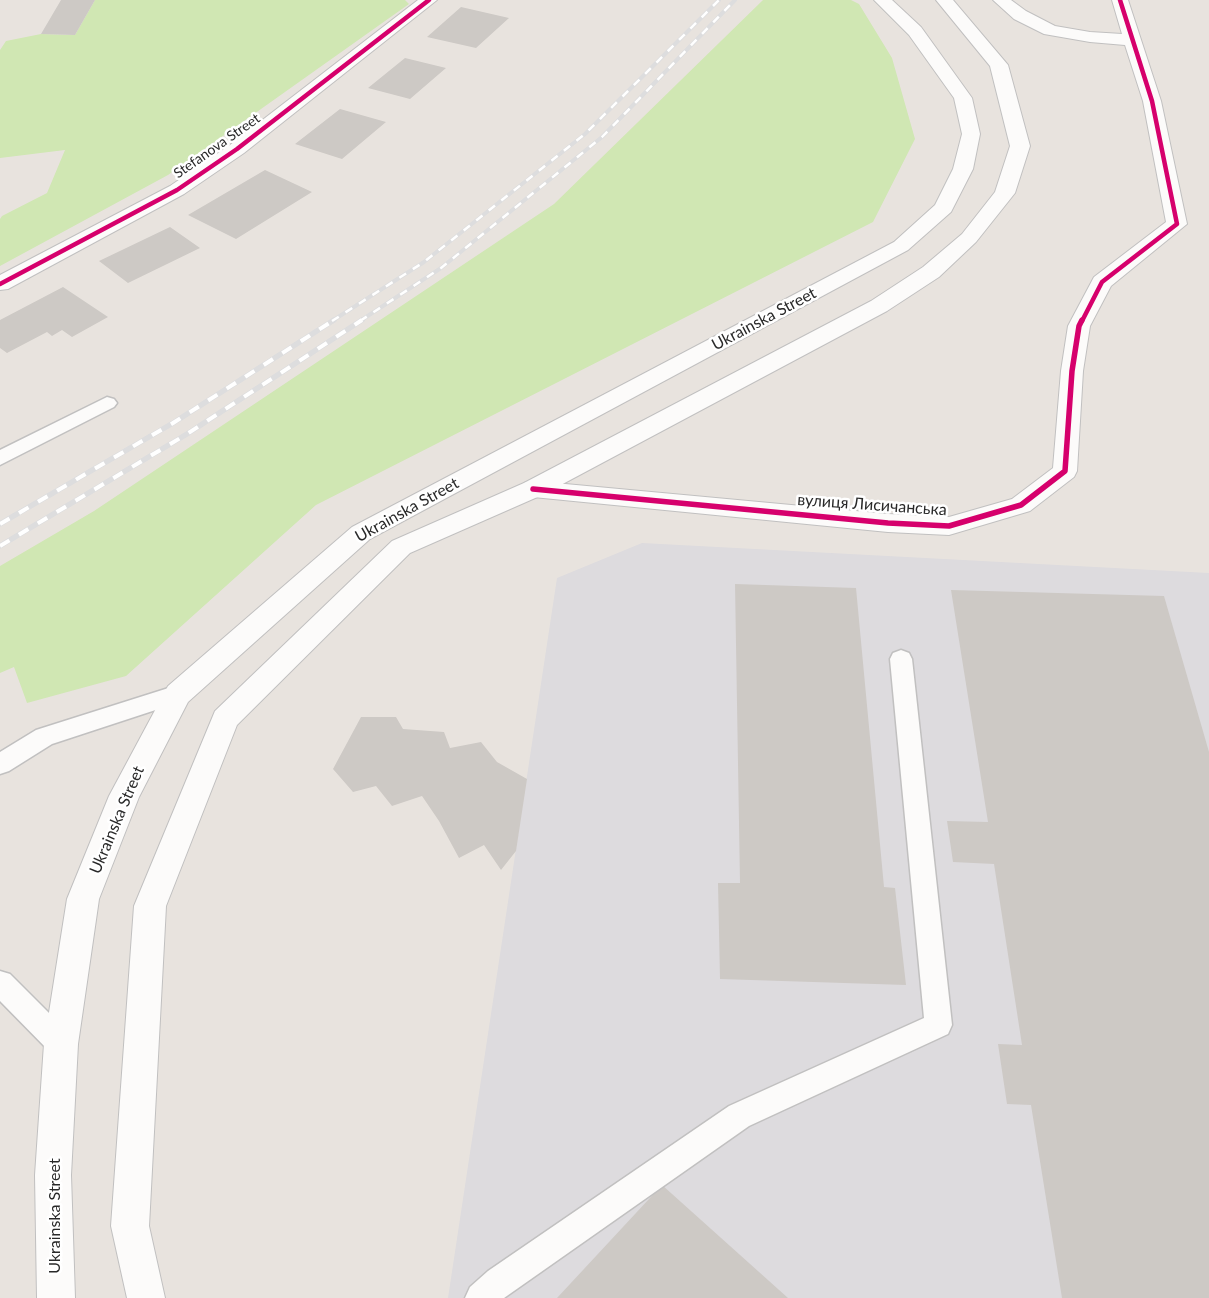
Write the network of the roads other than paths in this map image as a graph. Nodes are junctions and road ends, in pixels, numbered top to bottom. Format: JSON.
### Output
{"nodes":[{"id":1,"x":429,"y":0,"type":"edge"},
{"id":2,"x":882,"y":0,"type":"edge"},
{"id":3,"x":944,"y":0,"type":"edge"},
{"id":4,"x":1001,"y":0,"type":"edge"},
{"id":5,"x":1120,"y":0,"type":"edge"},
{"id":6,"x":1134,"y":40,"type":"junction"},
{"id":7,"x":0,"y":284,"type":"edge"},
{"id":8,"x":107,"y":403,"type":"dead end"},
{"id":9,"x":0,"y":458,"type":"edge"},
{"id":10,"x":533,"y":489,"type":"junction"},
{"id":11,"x":901,"y":659,"type":"dead end"},
{"id":12,"x":178,"y":694,"type":"junction"},
{"id":13,"x":0,"y":764,"type":"edge"},
{"id":14,"x":0,"y":983,"type":"edge"},
{"id":15,"x":61,"y":1044,"type":"junction"},
{"id":16,"x":56,"y":1298,"type":"edge"},
{"id":17,"x":146,"y":1298,"type":"edge"},
{"id":18,"x":481,"y":1298,"type":"edge"}],
"edges":[{"from":1,"to":7,"type":"main road","name":"Stefanova Street"},
{"from":2,"to":12,"type":"main road","name":"Ukrainska Street"},
{"from":3,"to":10,"type":"main road","name":"Ukrainska Street"},
{"from":4,"to":6,"type":"main road"},
{"from":5,"to":6,"type":"main road","name":"вулиця Лисичанська"},
{"from":6,"to":10,"type":"main road","name":"вулиця Лисичанська"},
{"from":8,"to":9,"type":"lane"},
{"from":10,"to":17,"type":"main road","name":"Ukrainska Street"},
{"from":11,"to":18,"type":"lane"},
{"from":12,"to":13,"type":"lane"},
{"from":12,"to":15,"type":"main road","name":"Ukrainska Street"},
{"from":14,"to":15,"type":"lane"},
{"from":15,"to":16,"type":"main road","name":"Ukrainska Street"}]}
